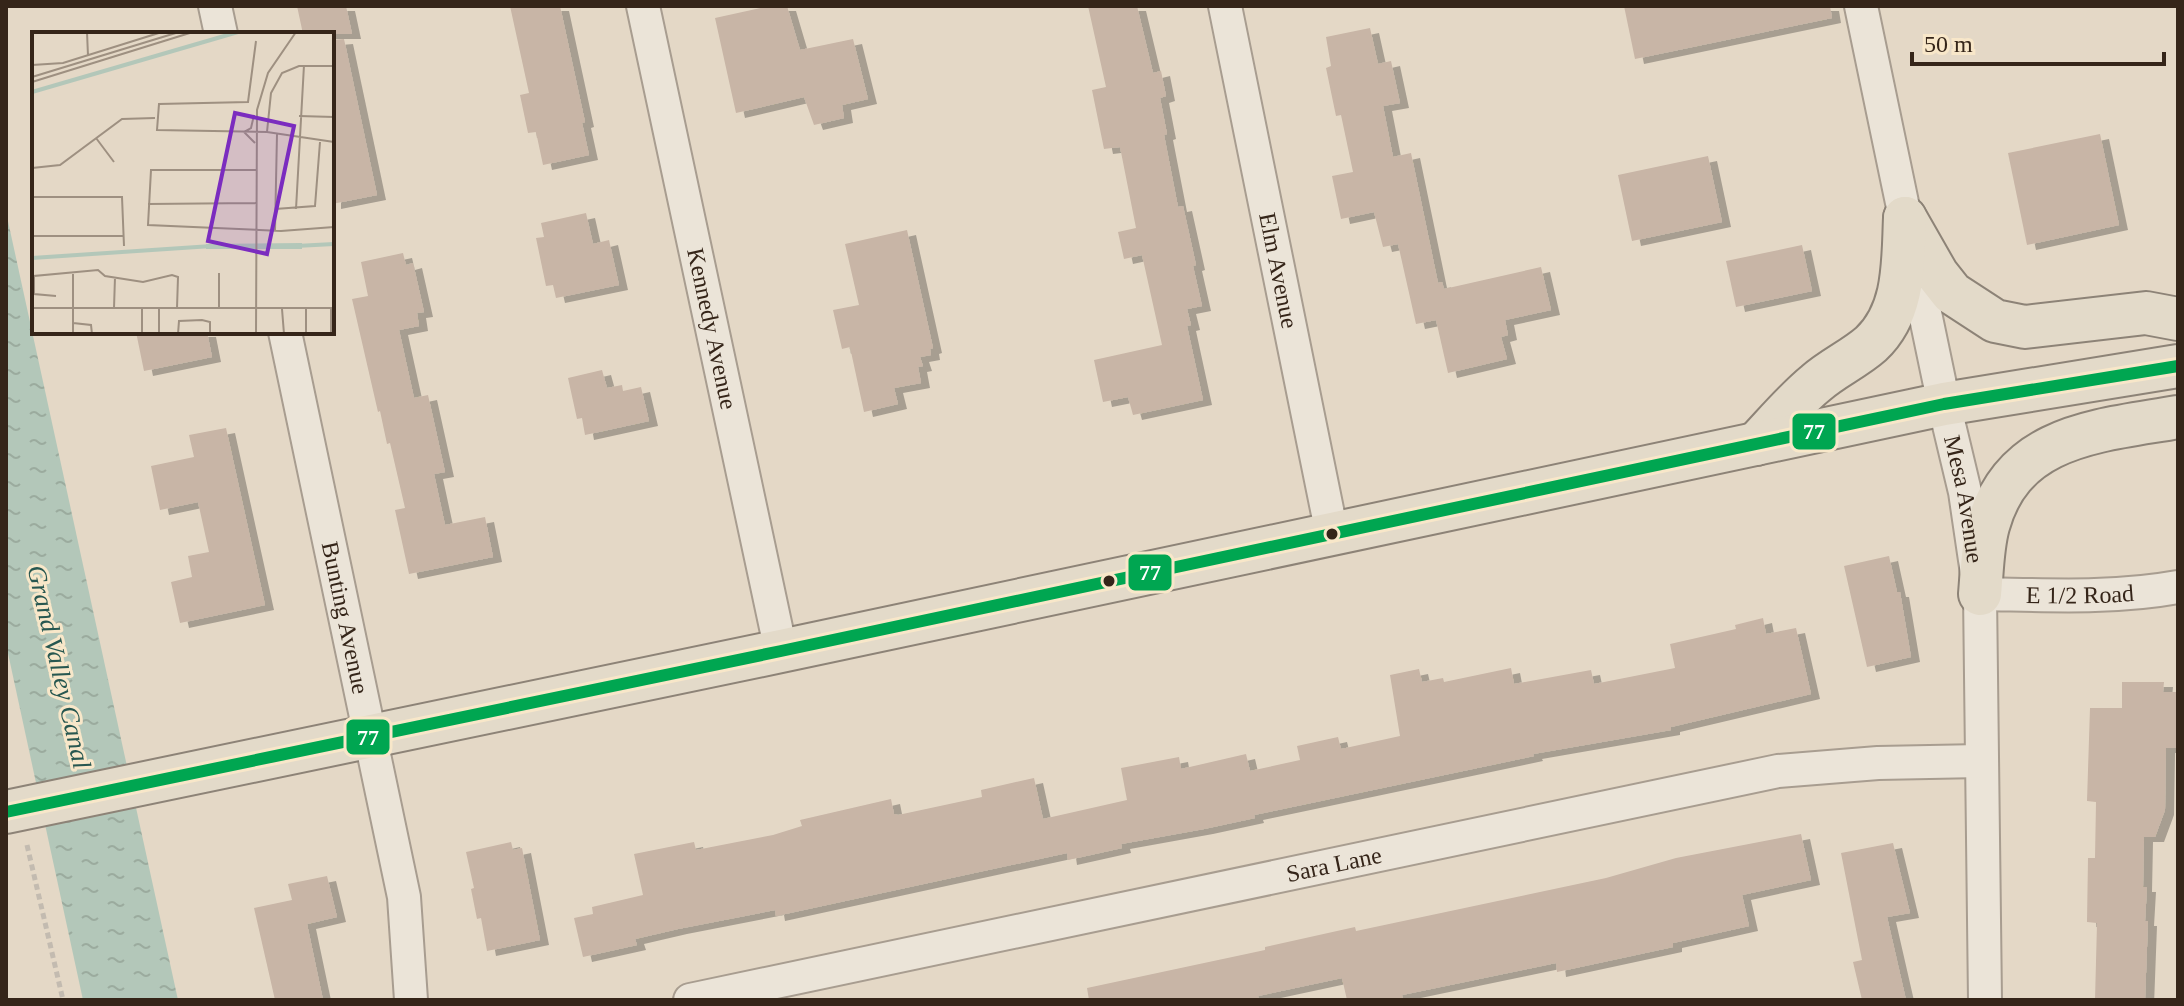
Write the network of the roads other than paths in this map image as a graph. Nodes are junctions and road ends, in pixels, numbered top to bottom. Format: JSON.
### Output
{"nodes":[{"id":1,"x":215,"y":6,"type":"edge"},
{"id":2,"x":643,"y":6,"type":"edge"},
{"id":3,"x":1225,"y":6,"type":"edge"},
{"id":4,"x":1861,"y":6,"type":"edge"},
{"id":5,"x":221,"y":32,"type":"edge"},
{"id":6,"x":1905,"y":218,"type":"junction"},
{"id":7,"x":2178,"y":319,"type":"edge"},
{"id":8,"x":285,"y":334,"type":"edge"},
{"id":9,"x":2178,"y":366,"type":"edge"},
{"id":10,"x":1944,"y":404,"type":"junction"},
{"id":11,"x":2178,"y":417,"type":"edge"},
{"id":12,"x":1756,"y":444,"type":"junction"},
{"id":13,"x":1332,"y":534,"type":"junction"},
{"id":14,"x":2178,"y":587,"type":"edge"},
{"id":15,"x":1980,"y":594,"type":"junction"},
{"id":16,"x":781,"y":651,"type":"junction"},
{"id":17,"x":371,"y":735,"type":"junction"},
{"id":18,"x":1981,"y":761,"type":"junction"},
{"id":19,"x":18,"y":809,"type":"edge"},
{"id":20,"x":754,"y":992,"type":"edge"},
{"id":21,"x":411,"y":1000,"type":"edge"},
{"id":22,"x":690,"y":1000,"type":"edge"},
{"id":23,"x":1985,"y":1000,"type":"edge"}],
"edges":[{"from":1,"to":5,"type":"street"},
{"from":2,"to":16,"type":"street","name":"Kennedy Avenue"},
{"from":3,"to":13,"type":"street","name":"Elm Avenue"},
{"from":4,"to":6,"type":"street","name":"Mesa Avenue"},
{"from":6,"to":7,"type":"main road"},
{"from":6,"to":10,"type":"street","name":"Mesa Avenue"},
{"from":6,"to":12,"type":"main road"},
{"from":8,"to":17,"type":"street","name":"Bunting Avenue"},
{"from":9,"to":10,"type":"main road"},
{"from":10,"to":12,"type":"main road"},
{"from":10,"to":15,"type":"street","name":"Mesa Avenue"},
{"from":11,"to":15,"type":"main road"},
{"from":12,"to":13,"type":"main road"},
{"from":13,"to":16,"type":"main road"},
{"from":14,"to":15,"type":"street","name":"E 1/2 Road"},
{"from":15,"to":18,"type":"street","name":"Mesa Avenue"},
{"from":16,"to":17,"type":"main road"},
{"from":17,"to":19,"type":"main road"},
{"from":17,"to":21,"type":"street","name":"Bunting Avenue"},
{"from":18,"to":20,"type":"street","name":"Sara Lane"},
{"from":18,"to":23,"type":"street","name":"Mesa Avenue"},
{"from":20,"to":22,"type":"street","name":"Sara Lane"}]}
